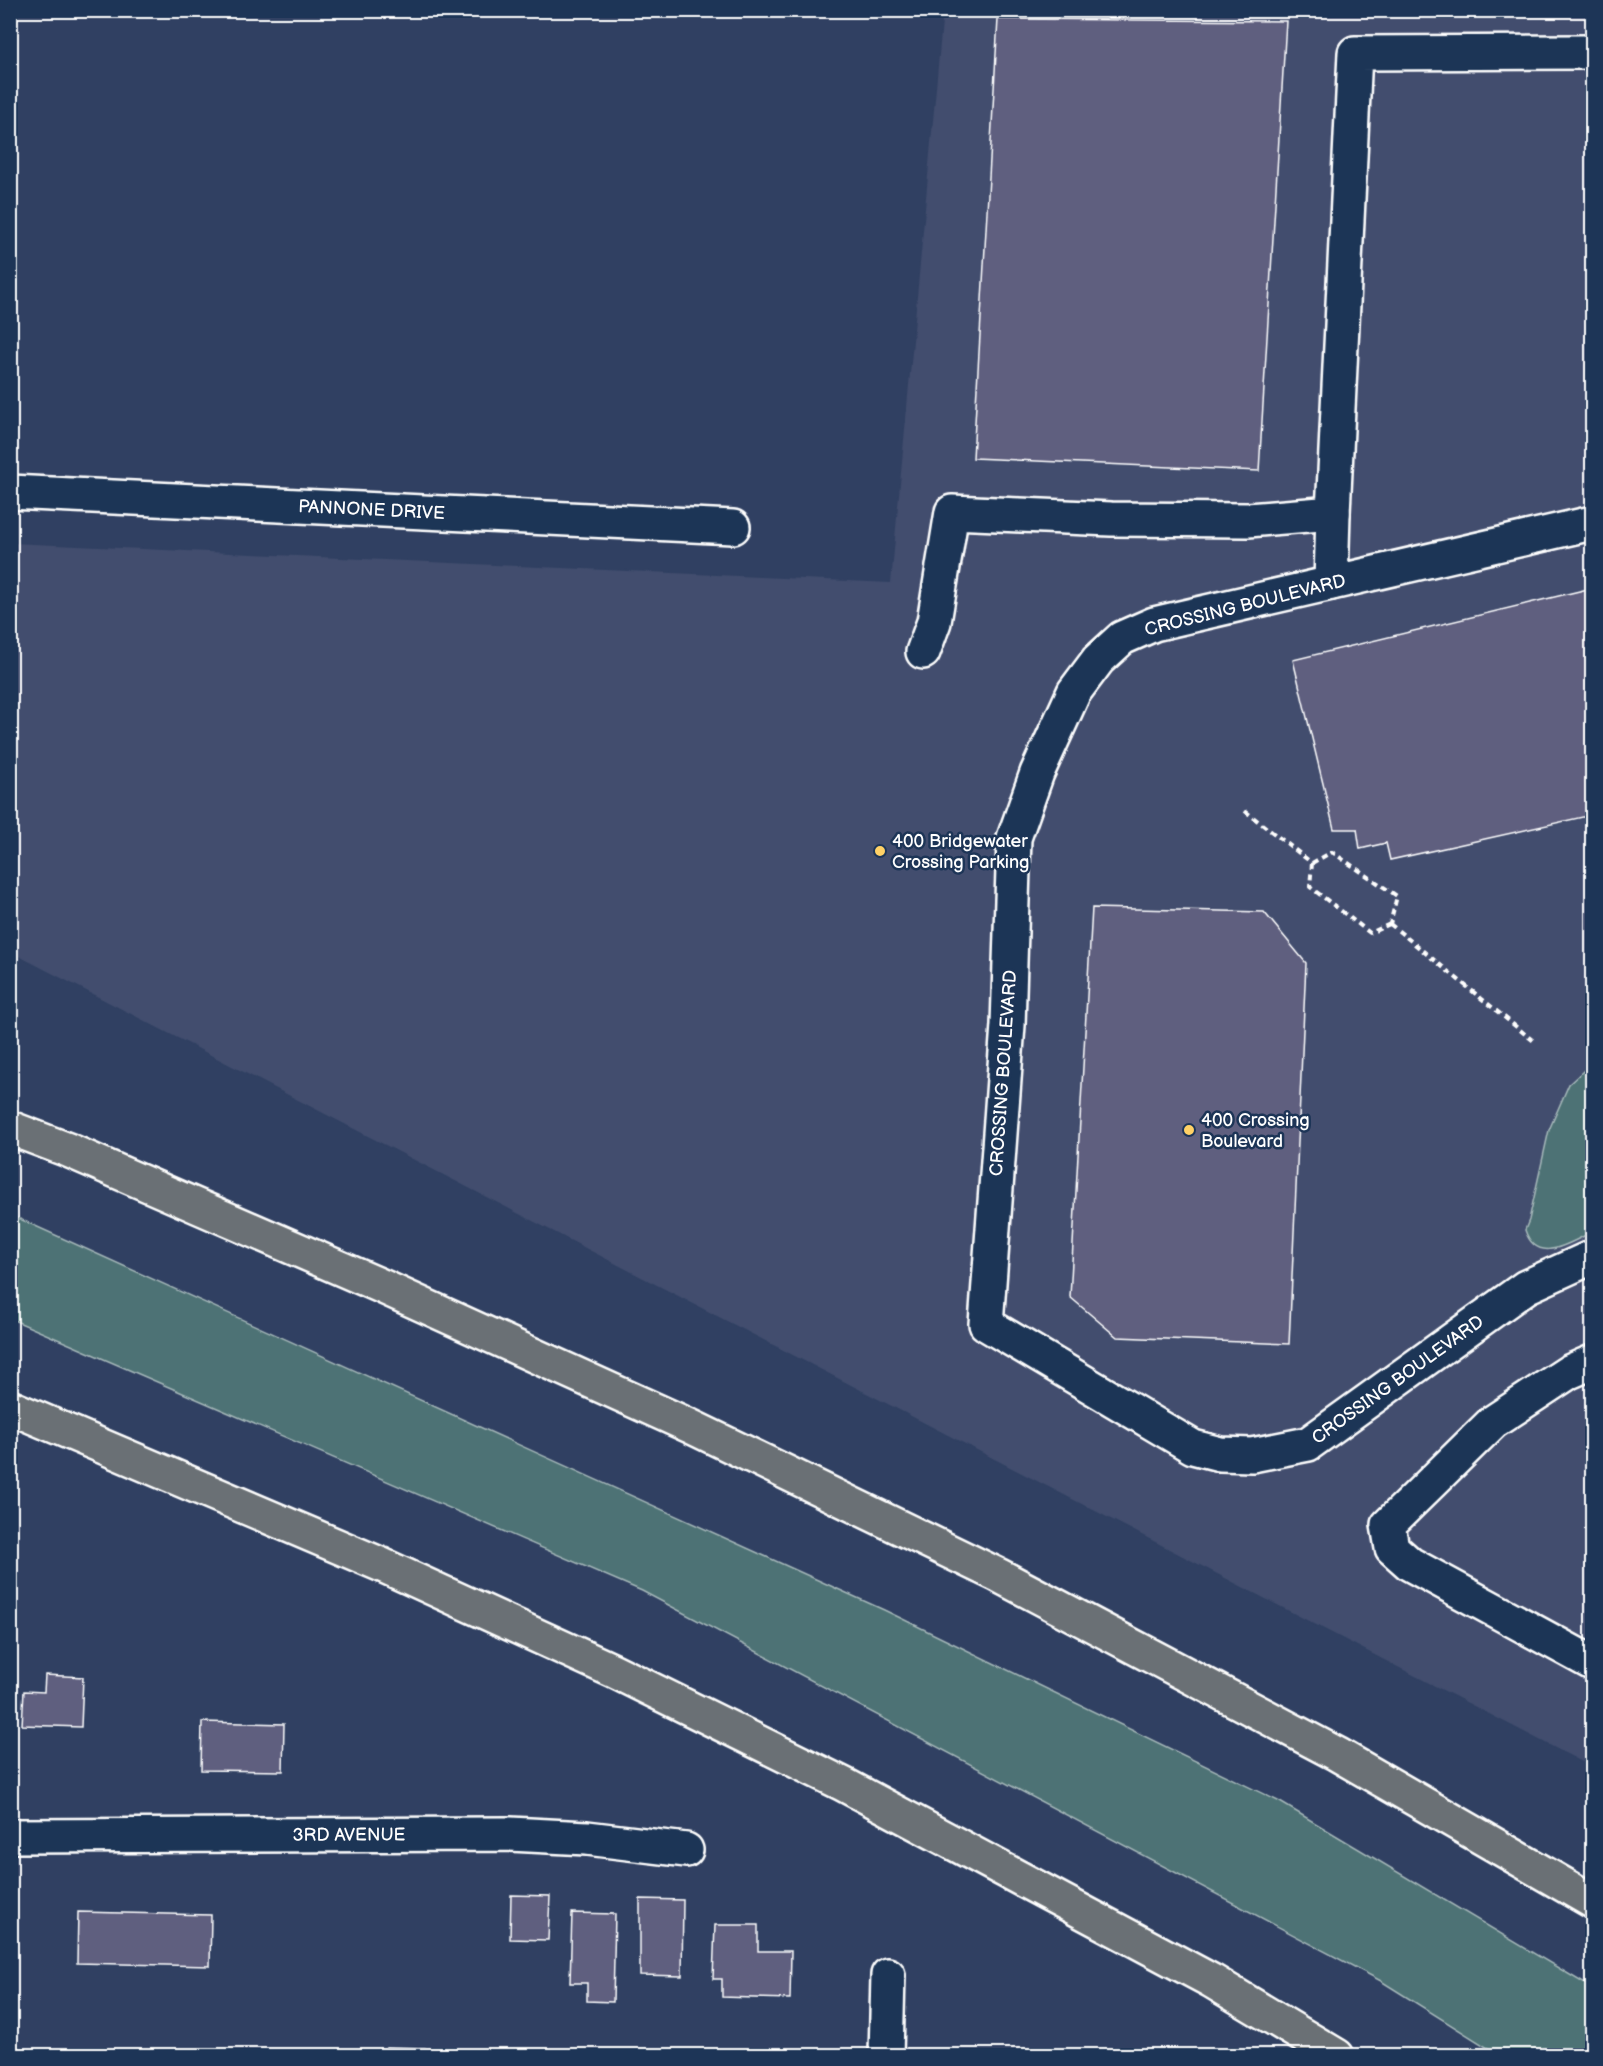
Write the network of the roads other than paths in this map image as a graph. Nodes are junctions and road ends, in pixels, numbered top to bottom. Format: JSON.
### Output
{"nodes":[{"id":1,"x":1593,"y":52,"type":"edge"},
{"id":2,"x":10,"y":492,"type":"edge"},
{"id":3,"x":1333,"y":513,"type":"junction"},
{"id":4,"x":1593,"y":523,"type":"edge"},
{"id":5,"x":733,"y":527,"type":"dead end"},
{"id":6,"x":1331,"y":583,"type":"junction"},
{"id":7,"x":923,"y":652,"type":"dead end"},
{"id":8,"x":10,"y":1128,"type":"edge"},
{"id":9,"x":1593,"y":1257,"type":"edge"},
{"id":10,"x":1593,"y":1362,"type":"edge"},
{"id":11,"x":10,"y":1407,"type":"edge"},
{"id":12,"x":1593,"y":1663,"type":"edge"},
{"id":13,"x":10,"y":1836,"type":"edge"},
{"id":14,"x":686,"y":1850,"type":"dead end"},
{"id":15,"x":1593,"y":1901,"type":"edge"},
{"id":16,"x":888,"y":1975,"type":"dead end"},
{"id":17,"x":886,"y":2055,"type":"edge"},
{"id":18,"x":1337,"y":2055,"type":"edge"}],
"edges":[{"from":1,"to":3,"type":"street"},
{"from":2,"to":5,"type":"street","name":"PANNONE DRIVE"},
{"from":3,"to":6,"type":"street"},
{"from":3,"to":7,"type":"street"},
{"from":4,"to":6,"type":"street","name":"CROSSING BOULEVARD"},
{"from":6,"to":9,"type":"street","name":"CROSSING BOULEVARD"},
{"from":8,"to":15,"type":"highway"},
{"from":10,"to":12,"type":"street"},
{"from":11,"to":18,"type":"highway"},
{"from":13,"to":14,"type":"street","name":"3RD AVENUE"},
{"from":16,"to":17,"type":"street"}]}
